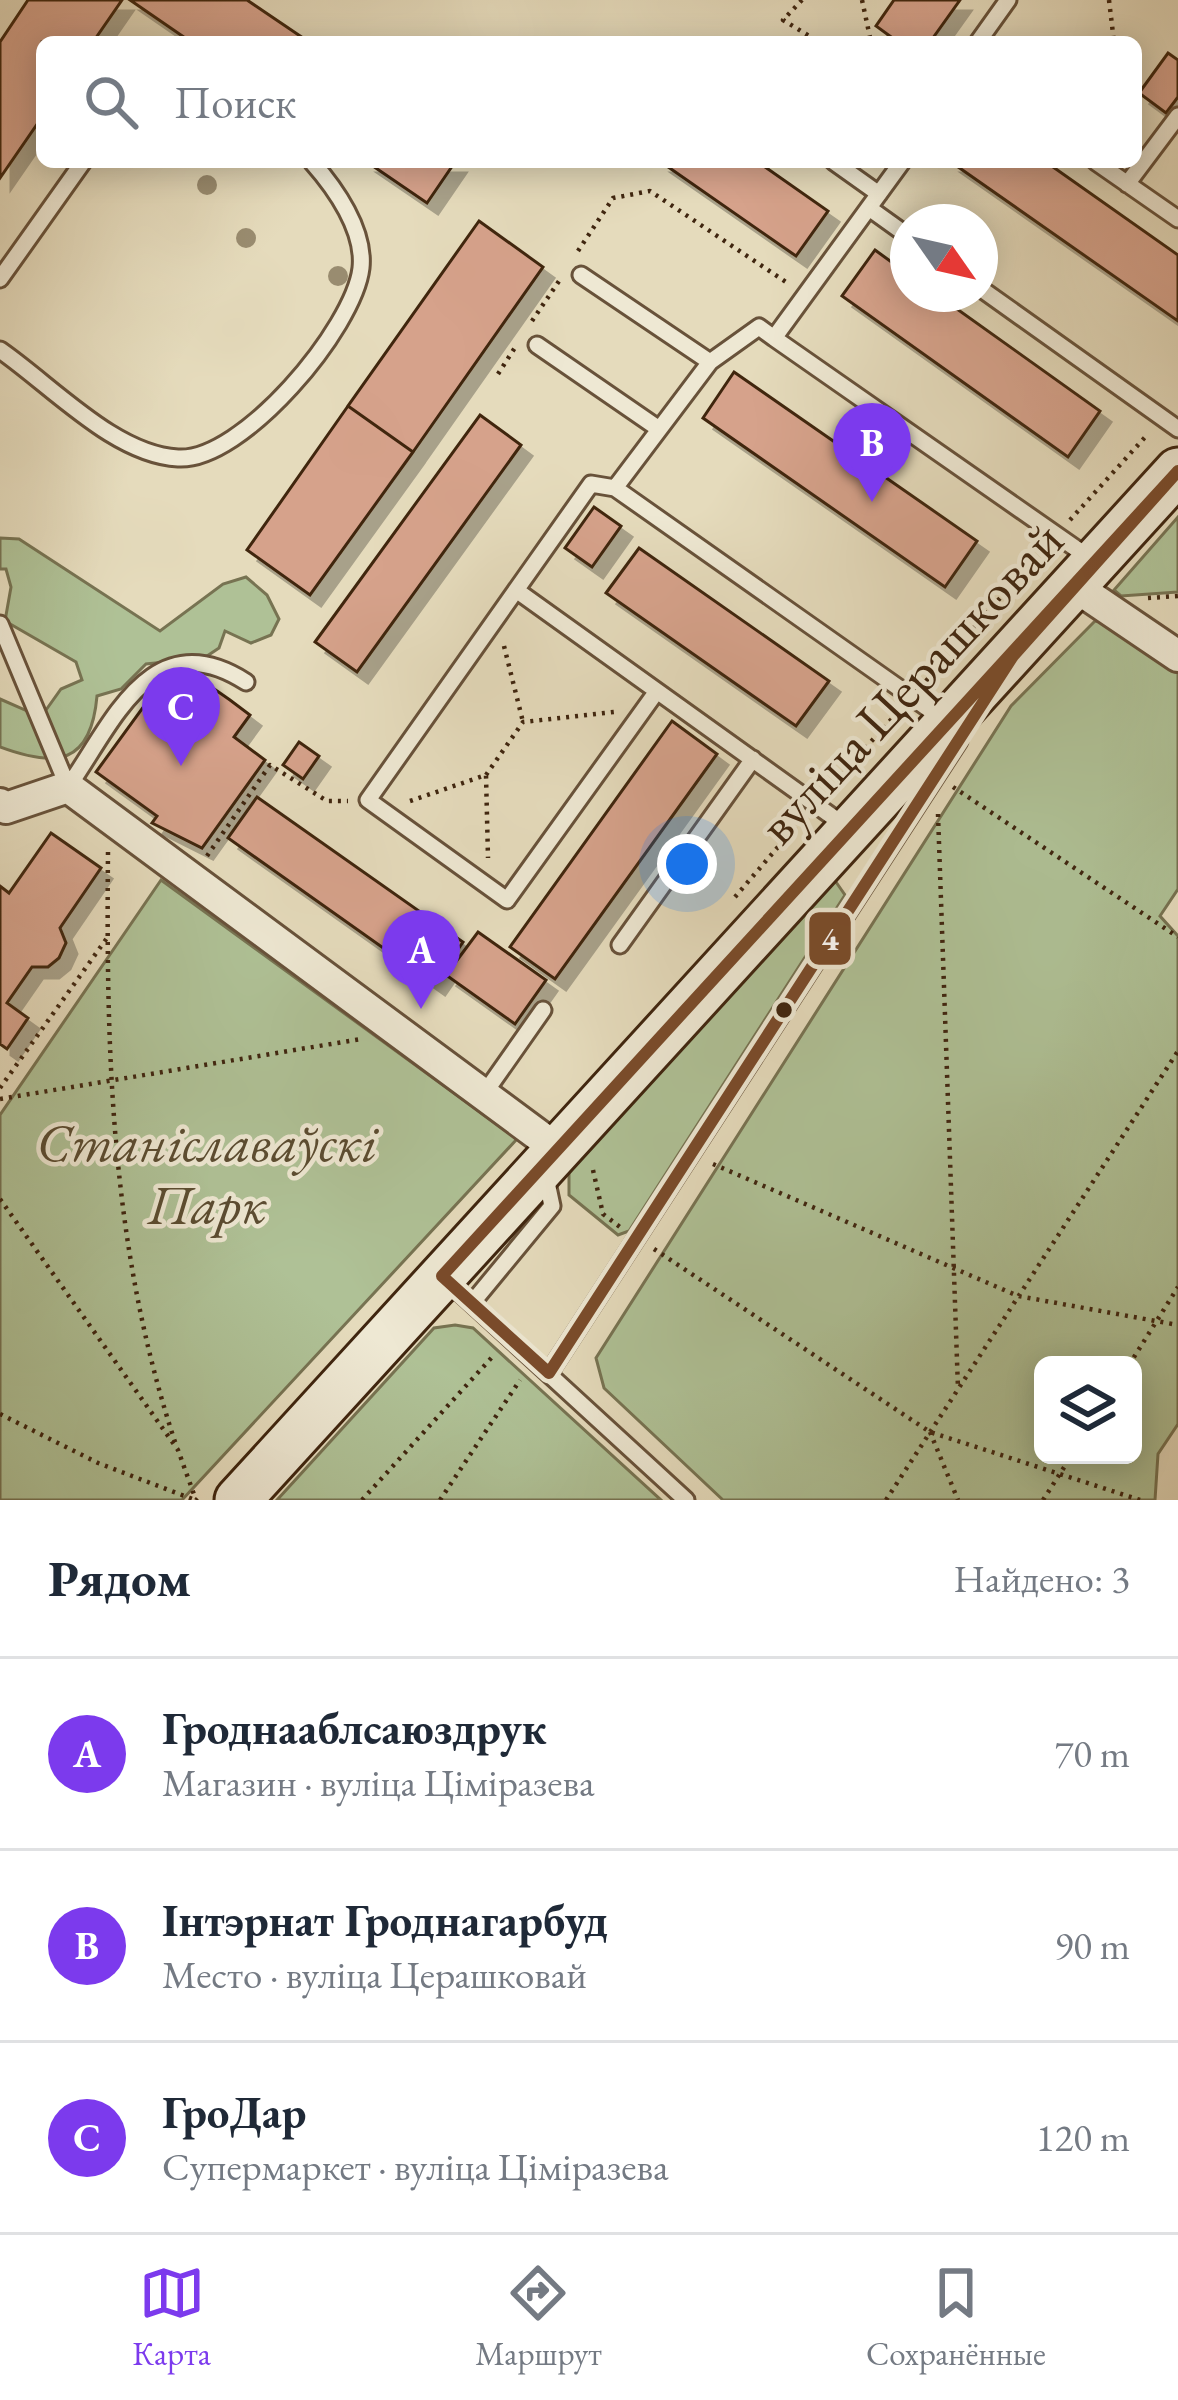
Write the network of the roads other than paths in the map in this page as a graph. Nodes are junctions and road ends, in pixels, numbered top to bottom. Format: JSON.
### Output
{"nodes":[{"id":1,"x":1008,"y":0,"type":"edge"},
{"id":2,"x":982,"y":36,"type":"edge"},
{"id":3,"x":1178,"y":116,"type":"edge"},
{"id":4,"x":1142,"y":164,"type":"edge"},
{"id":5,"x":79,"y":168,"type":"edge"},
{"id":6,"x":316,"y":168,"type":"edge"},
{"id":7,"x":840,"y":168,"type":"edge"},
{"id":8,"x":898,"y":168,"type":"edge"},
{"id":9,"x":1104,"y":168,"type":"edge"},
{"id":10,"x":1139,"y":168,"type":"edge"},
{"id":11,"x":1127,"y":184,"type":"junction"},
{"id":12,"x":874,"y":201,"type":"junction"},
{"id":13,"x":890,"y":217,"type":"edge"},
{"id":14,"x":1178,"y":219,"type":"edge"},
{"id":15,"x":581,"y":275,"type":"dead end"},
{"id":16,"x":0,"y":279,"type":"edge"},
{"id":17,"x":998,"y":301,"type":"edge"},
{"id":18,"x":775,"y":338,"type":"junction"},
{"id":19,"x":537,"y":345,"type":"dead end"},
{"id":20,"x":0,"y":350,"type":"edge"},
{"id":21,"x":710,"y":362,"type":"junction"},
{"id":22,"x":659,"y":429,"type":"junction"},
{"id":23,"x":1178,"y":429,"type":"edge"},
{"id":24,"x":1178,"y":471,"type":"edge"},
{"id":25,"x":615,"y":488,"type":"junction"},
{"id":26,"x":1086,"y":575,"type":"junction"},
{"id":27,"x":516,"y":590,"type":"junction"},
{"id":28,"x":0,"y":624,"type":"edge"},
{"id":29,"x":1013,"y":656,"type":"junction"},
{"id":30,"x":1178,"y":656,"type":"edge"},
{"id":31,"x":246,"y":682,"type":"dead end"},
{"id":32,"x":657,"y":691,"type":"junction"},
{"id":33,"x":951,"y":724,"type":"junction"},
{"id":34,"x":753,"y":758,"type":"junction"},
{"id":35,"x":68,"y":788,"type":"junction"},
{"id":36,"x":0,"y":804,"type":"edge"},
{"id":37,"x":851,"y":831,"type":"junction"},
{"id":38,"x":620,"y":945,"type":"dead end"},
{"id":39,"x":543,"y":1010,"type":"dead end"},
{"id":40,"x":484,"y":1094,"type":"junction"},
{"id":41,"x":564,"y":1161,"type":"junction"},
{"id":42,"x":457,"y":1290,"type":"junction"},
{"id":43,"x":549,"y":1372,"type":"junction"},
{"id":44,"x":238,"y":1500,"type":"edge"},
{"id":45,"x":686,"y":1500,"type":"edge"}],
"edges":[{"from":1,"to":2,"type":"lane"},
{"from":3,"to":4,"type":"lane"},
{"from":5,"to":16,"type":"lane"},
{"from":6,"to":20,"type":"lane"},
{"from":7,"to":12,"type":"lane"},
{"from":8,"to":12,"type":"lane"},
{"from":9,"to":11,"type":"lane"},
{"from":10,"to":11,"type":"lane"},
{"from":11,"to":14,"type":"lane"},
{"from":12,"to":13,"type":"lane"},
{"from":12,"to":18,"type":"lane"},
{"from":15,"to":21,"type":"lane"},
{"from":17,"to":23,"type":"lane"},
{"from":18,"to":21,"type":"lane"},
{"from":18,"to":26,"type":"lane"},
{"from":19,"to":22,"type":"lane"},
{"from":21,"to":22,"type":"lane"},
{"from":22,"to":25,"type":"lane"},
{"from":24,"to":26,"type":"street","name":"вуліца Церашковай"},
{"from":25,"to":27,"type":"lane"},
{"from":25,"to":33,"type":"lane"},
{"from":26,"to":29,"type":"street","name":"вуліца Церашковай"},
{"from":26,"to":30,"type":"street"},
{"from":27,"to":32,"type":"lane"},
{"from":27,"to":32,"type":"lane"},
{"from":28,"to":35,"type":"lane"},
{"from":29,"to":33,"type":"street","name":"вуліца Церашковай"},
{"from":29,"to":43,"type":"lane"},
{"from":31,"to":35,"type":"lane"},
{"from":32,"to":34,"type":"lane"},
{"from":33,"to":37,"type":"street","name":"вуліца Церашковай"},
{"from":34,"to":37,"type":"lane"},
{"from":34,"to":38,"type":"lane"},
{"from":35,"to":36,"type":"street"},
{"from":35,"to":40,"type":"street"},
{"from":37,"to":41,"type":"street","name":"вуліца Церашковай"},
{"from":39,"to":40,"type":"lane"},
{"from":40,"to":41,"type":"street"},
{"from":41,"to":42,"type":"street","name":"вуліца Церашковай"},
{"from":42,"to":43,"type":"lane"},
{"from":42,"to":44,"type":"street","name":"вуліца Церашковай"},
{"from":43,"to":45,"type":"lane"}]}
